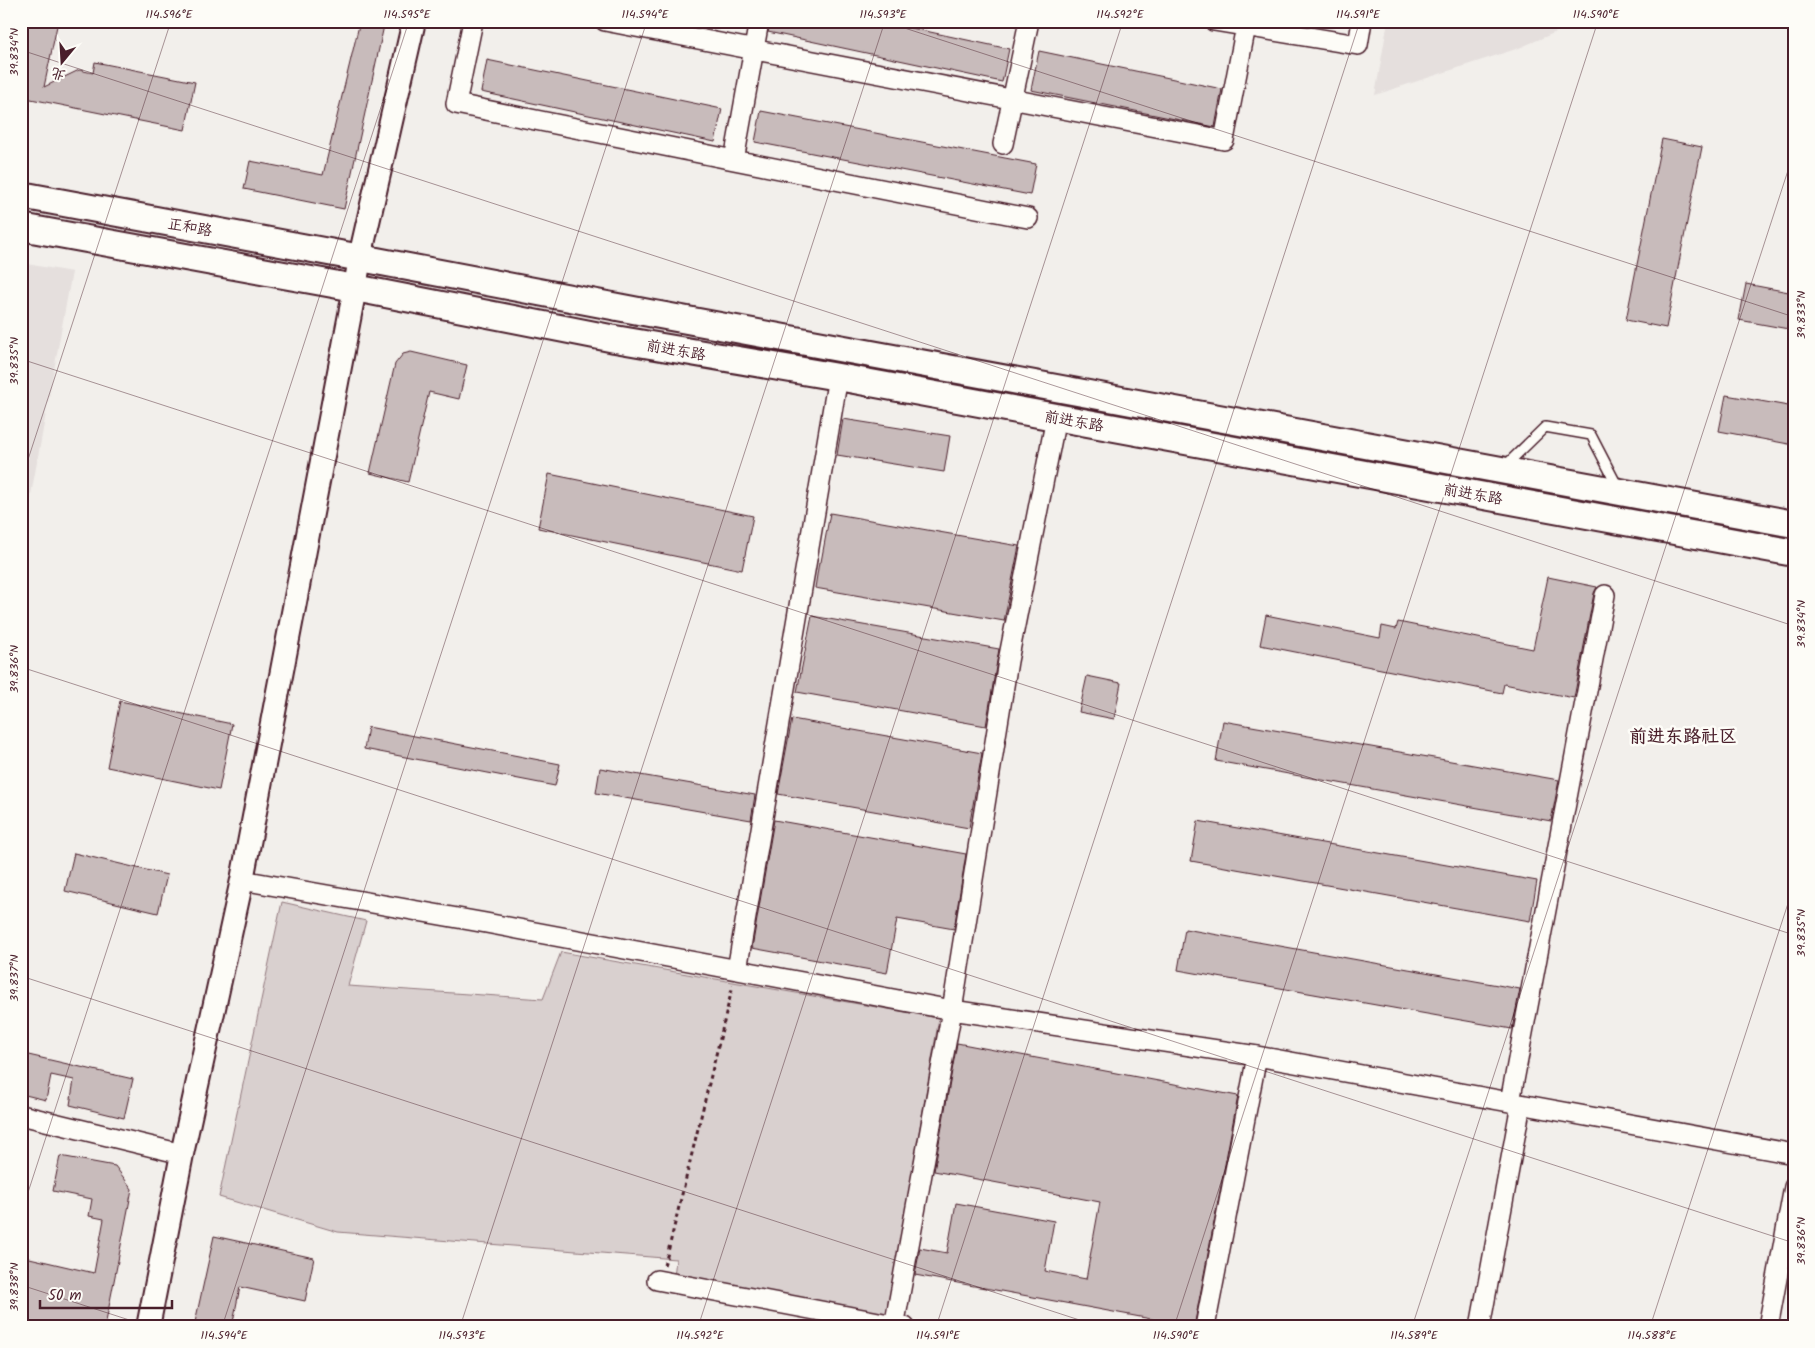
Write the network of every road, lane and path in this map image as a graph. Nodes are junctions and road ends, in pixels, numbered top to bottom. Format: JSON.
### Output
{"nodes":[{"id":1,"x":414,"y":21,"type":"edge"},
{"id":2,"x":473,"y":21,"type":"edge"},
{"id":3,"x":605,"y":21,"type":"edge"},
{"id":4,"x":759,"y":21,"type":"edge"},
{"id":5,"x":1029,"y":21,"type":"edge"},
{"id":6,"x":1214,"y":21,"type":"edge"},
{"id":7,"x":1362,"y":21,"type":"edge"},
{"id":8,"x":1246,"y":26,"type":"junction"},
{"id":9,"x":754,"y":50,"type":"junction"},
{"id":10,"x":1013,"y":101,"type":"junction"},
{"id":11,"x":1004,"y":144,"type":"dead end"},
{"id":12,"x":734,"y":160,"type":"junction"},
{"id":13,"x":21,"y":195,"type":"edge"},
{"id":14,"x":1028,"y":218,"type":"dead end"},
{"id":15,"x":21,"y":227,"type":"edge"},
{"id":16,"x":360,"y":258,"type":"junction"},
{"id":17,"x":355,"y":288,"type":"junction"},
{"id":18,"x":838,"y":377,"type":"junction"},
{"id":19,"x":1056,"y":418,"type":"junction"},
{"id":20,"x":1501,"y":469,"type":"junction"},
{"id":21,"x":1620,"y":492,"type":"junction"},
{"id":22,"x":1794,"y":524,"type":"edge"},
{"id":23,"x":1794,"y":553,"type":"edge"},
{"id":24,"x":1605,"y":595,"type":"dead end"},
{"id":25,"x":242,"y":880,"type":"junction"},
{"id":26,"x":737,"y":970,"type":"junction"},
{"id":27,"x":952,"y":1010,"type":"junction"},
{"id":28,"x":1257,"y":1056,"type":"junction"},
{"id":29,"x":1515,"y":1103,"type":"junction"},
{"id":30,"x":21,"y":1115,"type":"edge"},
{"id":31,"x":182,"y":1154,"type":"junction"},
{"id":32,"x":1794,"y":1154,"type":"edge"},
{"id":33,"x":1794,"y":1187,"type":"edge"},
{"id":34,"x":657,"y":1280,"type":"joint"},
{"id":35,"x":898,"y":1326,"type":"edge"},
{"id":36,"x":148,"y":1327,"type":"edge"},
{"id":37,"x":1205,"y":1327,"type":"edge"},
{"id":38,"x":1480,"y":1327,"type":"edge"},
{"id":39,"x":1768,"y":1327,"type":"edge"}],
"edges":[{"from":1,"to":16,"type":"street"},
{"from":2,"to":12,"type":"street"},
{"from":3,"to":9,"type":"street"},
{"from":4,"to":9,"type":"street"},
{"from":5,"to":10,"type":"street"},
{"from":6,"to":8,"type":"street"},
{"from":7,"to":8,"type":"street"},
{"from":8,"to":10,"type":"street"},
{"from":9,"to":10,"type":"street"},
{"from":9,"to":12,"type":"street"},
{"from":10,"to":11,"type":"street"},
{"from":12,"to":14,"type":"street"},
{"from":13,"to":16,"type":"main road","name":"正和路"},
{"from":15,"to":17,"type":"main road","name":"正和路"},
{"from":16,"to":17,"type":"street"},
{"from":16,"to":20,"type":"main road","name":"前进东路"},
{"from":17,"to":18,"type":"main road","name":"前进东路"},
{"from":17,"to":25,"type":"street"},
{"from":18,"to":19,"type":"main road","name":"前进东路"},
{"from":18,"to":26,"type":"street"},
{"from":19,"to":23,"type":"main road","name":"前进东路"},
{"from":19,"to":27,"type":"street"},
{"from":20,"to":21,"type":"main road","name":"前进东路"},
{"from":20,"to":21,"type":"lane"},
{"from":21,"to":22,"type":"main road","name":"前进东路"},
{"from":24,"to":29,"type":"street"},
{"from":25,"to":26,"type":"street"},
{"from":25,"to":31,"type":"street"},
{"from":26,"to":27,"type":"street"},
{"from":26,"to":34,"type":"path"},
{"from":27,"to":28,"type":"street"},
{"from":27,"to":35,"type":"street"},
{"from":28,"to":29,"type":"street"},
{"from":28,"to":37,"type":"street"},
{"from":29,"to":32,"type":"street"},
{"from":29,"to":38,"type":"street"},
{"from":30,"to":31,"type":"street"},
{"from":31,"to":36,"type":"street"},
{"from":33,"to":39,"type":"street"},
{"from":34,"to":35,"type":"street"}]}
